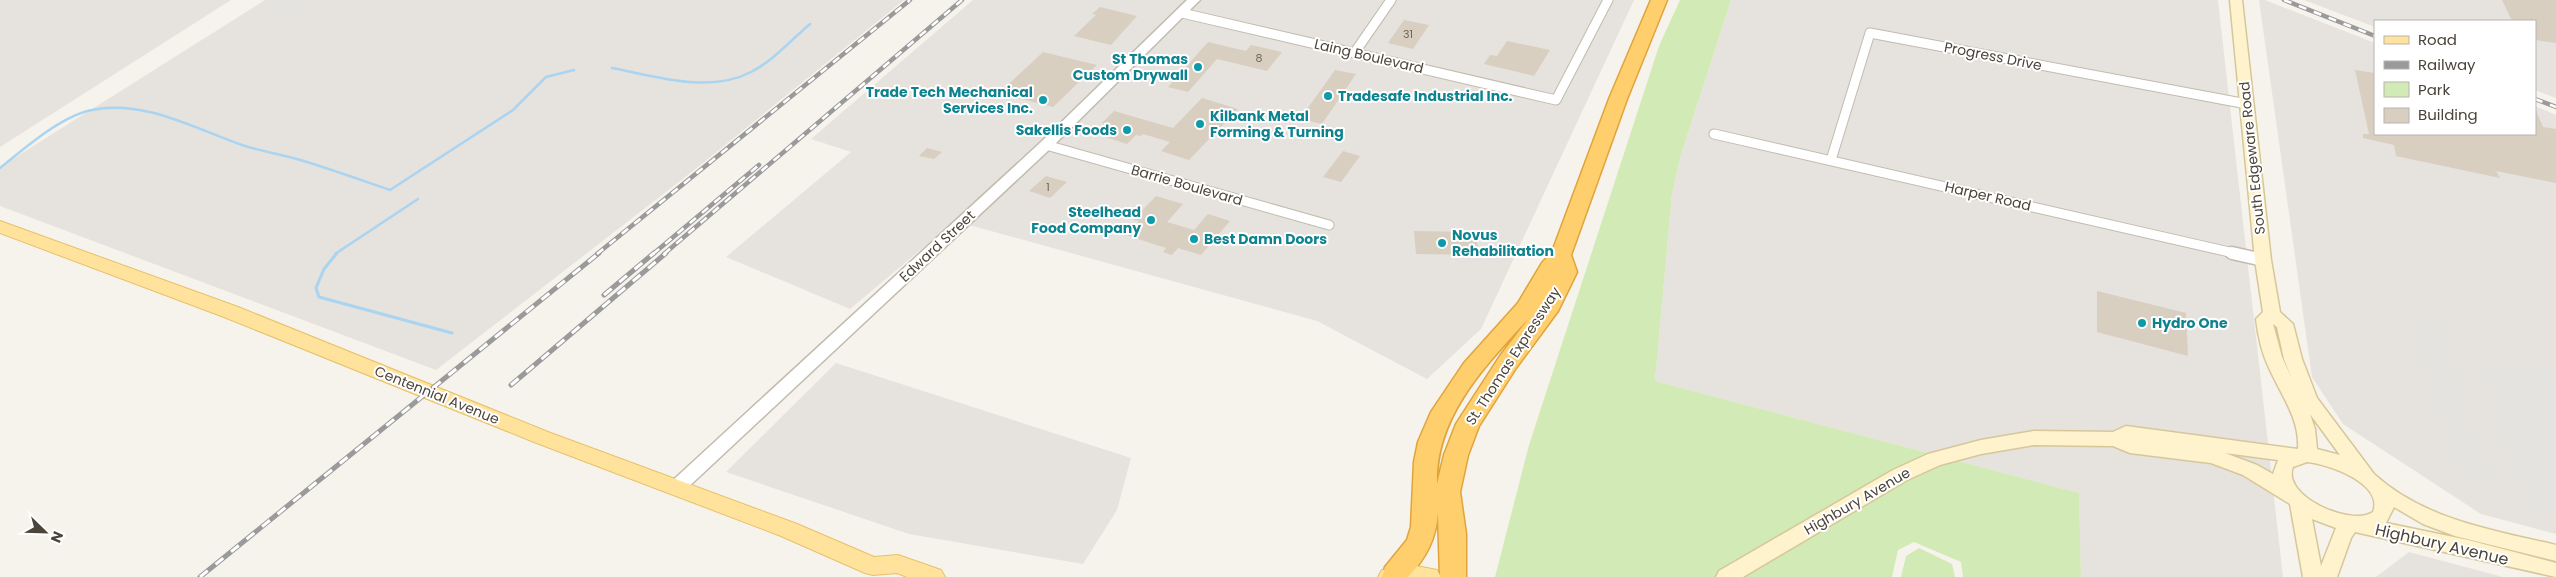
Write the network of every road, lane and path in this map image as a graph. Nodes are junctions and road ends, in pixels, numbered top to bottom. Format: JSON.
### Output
{"nodes":[{"id":1,"x":1194,"y":0,"type":"edge"},
{"id":2,"x":1391,"y":0,"type":"edge"},
{"id":3,"x":1608,"y":0,"type":"edge"},
{"id":4,"x":1659,"y":0,"type":"edge"},
{"id":5,"x":2236,"y":0,"type":"edge"},
{"id":6,"x":1182,"y":13,"type":"junction"},
{"id":7,"x":1355,"y":52,"type":"junction"},
{"id":8,"x":2247,"y":104,"type":"junction"},
{"id":9,"x":1714,"y":134,"type":"dead end"},
{"id":10,"x":1046,"y":145,"type":"junction"},
{"id":11,"x":1831,"y":160,"type":"junction"},
{"id":12,"x":1329,"y":225,"type":"dead end"},
{"id":13,"x":0,"y":227,"type":"edge"},
{"id":14,"x":1561,"y":255,"type":"junction"},
{"id":15,"x":2263,"y":260,"type":"junction"},
{"id":16,"x":2272,"y":315,"type":"junction"},
{"id":17,"x":2116,"y":439,"type":"junction"},
{"id":18,"x":2302,"y":455,"type":"junction"},
{"id":19,"x":2372,"y":483,"type":"junction"},
{"id":20,"x":677,"y":487,"type":"junction"},
{"id":21,"x":2295,"y":497,"type":"junction"},
{"id":22,"x":2354,"y":524,"type":"junction"},
{"id":23,"x":2556,"y":553,"type":"edge"},
{"id":24,"x":877,"y":571,"type":"edge"},
{"id":25,"x":2556,"y":571,"type":"edge"},
{"id":26,"x":1392,"y":576,"type":"edge"},
{"id":27,"x":933,"y":577,"type":"edge"},
{"id":28,"x":1429,"y":577,"type":"edge"},
{"id":29,"x":1453,"y":577,"type":"edge"},
{"id":30,"x":1726,"y":577,"type":"edge"},
{"id":31,"x":2313,"y":577,"type":"edge"},
{"id":32,"x":2327,"y":577,"type":"edge"}],
"edges":[{"from":1,"to":6,"type":"street","name":"Edward Street"},
{"from":2,"to":7,"type":"street"},
{"from":3,"to":7,"type":"street","name":"Laing Boulevard"},
{"from":4,"to":14,"type":"highway","name":"St. Thomas Expressway"},
{"from":5,"to":8,"type":"main road","name":"South Edgeware Road"},
{"from":6,"to":7,"type":"street","name":"Laing Boulevard"},
{"from":6,"to":10,"type":"street","name":"Edward Street"},
{"from":8,"to":11,"type":"street","name":"Progress Drive"},
{"from":8,"to":15,"type":"main road","name":"South Edgeware Road"},
{"from":9,"to":11,"type":"street","name":"Harper Road"},
{"from":10,"to":12,"type":"street","name":"Barrie Boulevard"},
{"from":10,"to":20,"type":"street","name":"Edward Street"},
{"from":11,"to":15,"type":"street","name":"Harper Road"},
{"from":13,"to":20,"type":"main road","name":"Centennial Avenue"},
{"from":14,"to":26,"type":"highway","name":"St. Thomas Expressway"},
{"from":14,"to":29,"type":"highway","name":"St. Thomas Expressway"},
{"from":15,"to":16,"type":"main road","name":"South Edgeware Road"},
{"from":16,"to":18,"type":"main road","name":"South Edgeware Road"},
{"from":16,"to":19,"type":"main road"},
{"from":17,"to":18,"type":"main road","name":"Highbury Avenue"},
{"from":17,"to":21,"type":"main road","name":"Highbury Avenue"},
{"from":17,"to":30,"type":"main road","name":"Highbury Avenue"},
{"from":18,"to":19,"type":"main road","name":"Highbury Avenue"},
{"from":18,"to":21,"type":"main road"},
{"from":19,"to":22,"type":"main road"},
{"from":19,"to":23,"type":"main road","name":"Highbury Avenue"},
{"from":20,"to":24,"type":"main road","name":"Centennial Avenue"},
{"from":21,"to":22,"type":"main road","name":"Highbury Avenue"},
{"from":21,"to":31,"type":"main road"},
{"from":22,"to":25,"type":"main road","name":"Highbury Avenue"},
{"from":22,"to":32,"type":"main road"},
{"from":24,"to":27,"type":"main road","name":"Centennial Avenue"},
{"from":26,"to":28,"type":"main road"}]}
